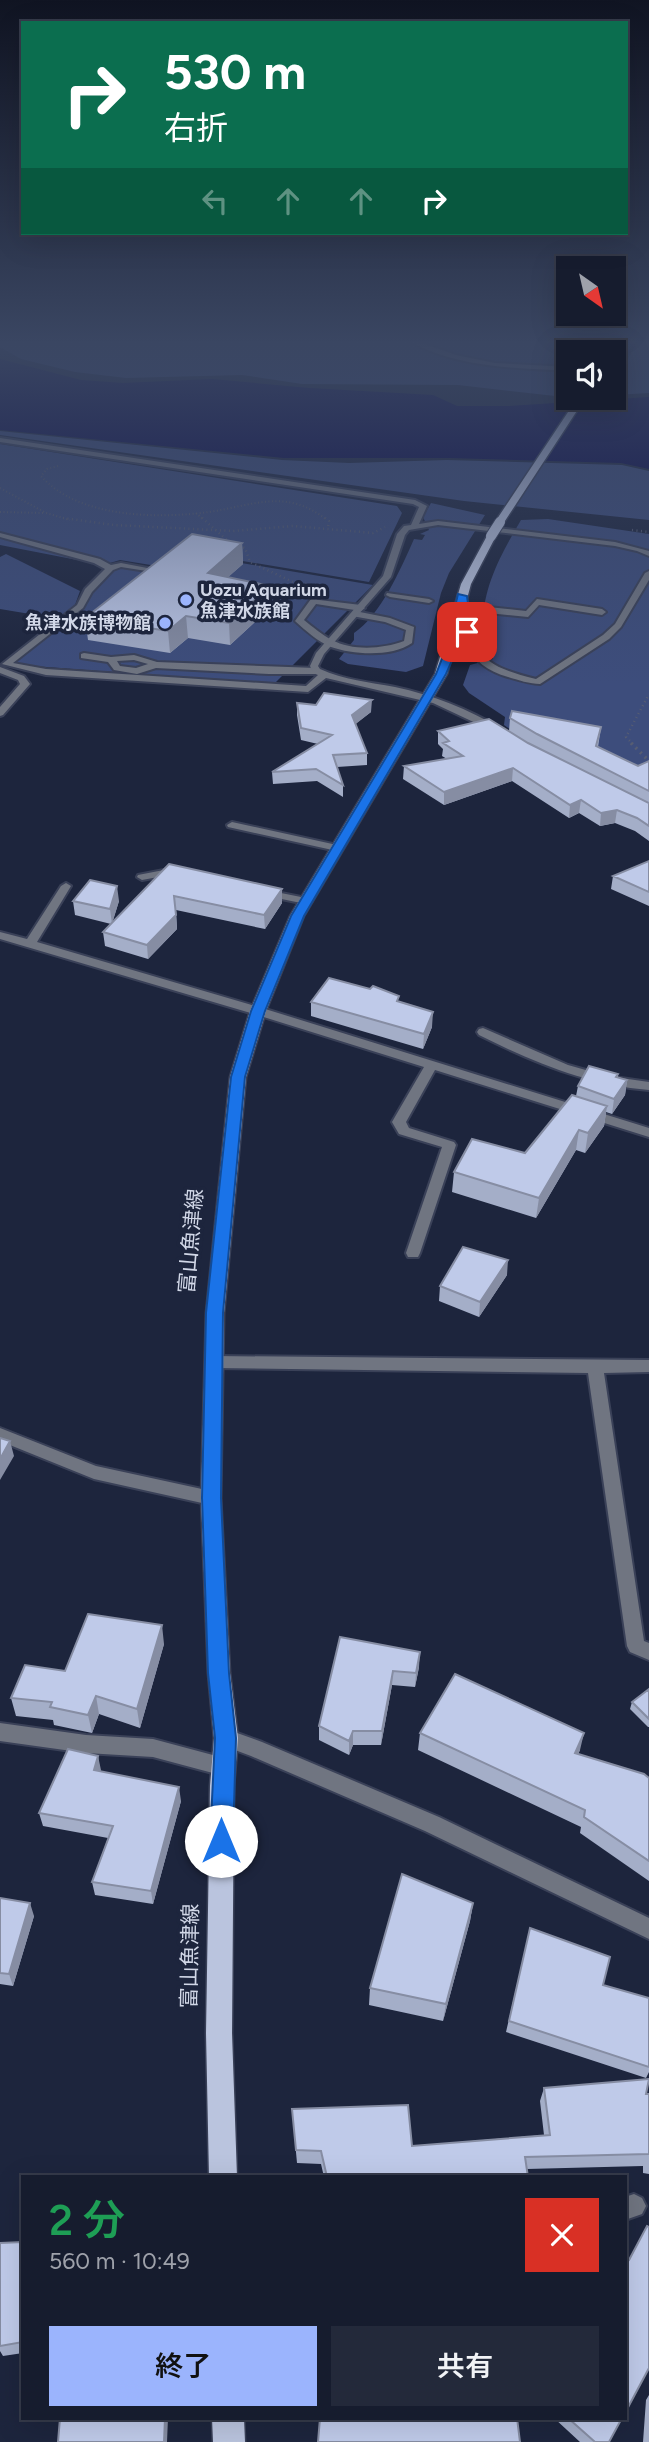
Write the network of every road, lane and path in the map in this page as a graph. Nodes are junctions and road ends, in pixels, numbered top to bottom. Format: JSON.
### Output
{"nodes":[{"id":1,"x":107,"y":456,"type":"edge"},
{"id":2,"x":544,"y":456,"type":"edge"},
{"id":3,"x":64,"y":465,"type":"dead end"},
{"id":4,"x":0,"y":488,"type":"edge"},
{"id":5,"x":0,"y":512,"type":"edge"},
{"id":6,"x":46,"y":513,"type":"junction"},
{"id":7,"x":196,"y":513,"type":"junction"},
{"id":8,"x":391,"y":524,"type":"dead end"},
{"id":9,"x":415,"y":525,"type":"junction"},
{"id":10,"x":328,"y":527,"type":"junction"},
{"id":11,"x":210,"y":530,"type":"junction"},
{"id":12,"x":0,"y":535,"type":"edge"},
{"id":13,"x":649,"y":554,"type":"edge"},
{"id":14,"x":110,"y":568,"type":"junction"},
{"id":15,"x":649,"y":573,"type":"edge"},
{"id":16,"x":151,"y":578,"type":"edge"},
{"id":17,"x":317,"y":585,"type":"dead end"},
{"id":18,"x":390,"y":595,"type":"dead end"},
{"id":19,"x":462,"y":596,"type":"junction"},
{"id":20,"x":429,"y":601,"type":"dead end"},
{"id":21,"x":488,"y":610,"type":"dead end"},
{"id":22,"x":358,"y":611,"type":"junction"},
{"id":23,"x":602,"y":612,"type":"dead end"},
{"id":24,"x":329,"y":643,"type":"junction"},
{"id":25,"x":84,"y":656,"type":"dead end"},
{"id":26,"x":2,"y":668,"type":"edge"},
{"id":27,"x":47,"y":672,"type":"junction"},
{"id":28,"x":320,"y":673,"type":"junction"},
{"id":29,"x":25,"y":684,"type":"junction"},
{"id":30,"x":649,"y":694,"type":"edge"},
{"id":31,"x":428,"y":698,"type":"junction"},
{"id":32,"x":0,"y":713,"type":"edge"},
{"id":33,"x":511,"y":739,"type":"edge"},
{"id":34,"x":649,"y":761,"type":"edge"},
{"id":35,"x":232,"y":825,"type":"dead end"},
{"id":36,"x":337,"y":848,"type":"junction"},
{"id":37,"x":142,"y":877,"type":"dead end"},
{"id":38,"x":197,"y":878,"type":"edge"},
{"id":39,"x":66,"y":886,"type":"dead end"},
{"id":40,"x":251,"y":889,"type":"edge"},
{"id":41,"x":306,"y":901,"type":"junction"},
{"id":42,"x":0,"y":935,"type":"edge"},
{"id":43,"x":30,"y":944,"type":"junction"},
{"id":44,"x":258,"y":1011,"type":"junction"},
{"id":45,"x":483,"y":1032,"type":"dead end"},
{"id":46,"x":432,"y":1065,"type":"junction"},
{"id":47,"x":649,"y":1086,"type":"edge"},
{"id":48,"x":649,"y":1133,"type":"edge"},
{"id":49,"x":413,"y":1253,"type":"dead end"},
{"id":50,"x":214,"y":1362,"type":"junction"},
{"id":51,"x":649,"y":1366,"type":"edge"},
{"id":52,"x":595,"y":1367,"type":"junction"},
{"id":53,"x":0,"y":1434,"type":"edge"},
{"id":54,"x":211,"y":1498,"type":"junction"},
{"id":55,"x":649,"y":1652,"type":"edge"},
{"id":56,"x":0,"y":1732,"type":"edge"},
{"id":57,"x":226,"y":1738,"type":"junction"},
{"id":58,"x":224,"y":1767,"type":"junction"},
{"id":59,"x":649,"y":1929,"type":"edge"},
{"id":60,"x":223,"y":2175,"type":"edge"},
{"id":61,"x":228,"y":2420,"type":"edge"},
{"id":62,"x":229,"y":2442,"type":"edge"}],
"edges":[{"from":1,"to":9,"type":"street"},
{"from":2,"to":19,"type":"main road","name":"富山魚津線"},
{"from":3,"to":7,"type":"path"},
{"from":4,"to":6,"type":"path"},
{"from":5,"to":6,"type":"path"},
{"from":6,"to":11,"type":"path"},
{"from":7,"to":10,"type":"path"},
{"from":7,"to":11,"type":"path"},
{"from":8,"to":10,"type":"path"},
{"from":9,"to":13,"type":"street"},
{"from":9,"to":22,"type":"street"},
{"from":10,"to":11,"type":"path"},
{"from":11,"to":17,"type":"path"},
{"from":12,"to":14,"type":"street"},
{"from":14,"to":16,"type":"street"},
{"from":14,"to":26,"type":"street"},
{"from":15,"to":19,"type":"street"},
{"from":18,"to":20,"type":"street"},
{"from":19,"to":31,"type":"main road","name":"富山魚津線"},
{"from":21,"to":23,"type":"street"},
{"from":22,"to":24,"type":"street"},
{"from":22,"to":24,"type":"street"},
{"from":22,"to":24,"type":"street"},
{"from":24,"to":28,"type":"street"},
{"from":25,"to":28,"type":"street"},
{"from":26,"to":27,"type":"street"},
{"from":26,"to":29,"type":"street"},
{"from":27,"to":28,"type":"street"},
{"from":27,"to":29,"type":"street"},
{"from":28,"to":31,"type":"street"},
{"from":29,"to":32,"type":"street"},
{"from":30,"to":34,"type":"path"},
{"from":31,"to":33,"type":"street"},
{"from":31,"to":36,"type":"main road","name":"富山魚津線"},
{"from":35,"to":36,"type":"street"},
{"from":36,"to":41,"type":"main road","name":"富山魚津線"},
{"from":37,"to":38,"type":"street"},
{"from":39,"to":43,"type":"street"},
{"from":40,"to":41,"type":"street"},
{"from":41,"to":44,"type":"main road","name":"富山魚津線"},
{"from":42,"to":43,"type":"street"},
{"from":43,"to":44,"type":"street"},
{"from":44,"to":46,"type":"street"},
{"from":44,"to":50,"type":"main road","name":"富山魚津線"},
{"from":45,"to":47,"type":"street"},
{"from":46,"to":48,"type":"street"},
{"from":46,"to":49,"type":"street"},
{"from":50,"to":52,"type":"street"},
{"from":50,"to":54,"type":"main road","name":"富山魚津線"},
{"from":51,"to":52,"type":"street"},
{"from":52,"to":55,"type":"street"},
{"from":53,"to":54,"type":"street"},
{"from":54,"to":57,"type":"main road","name":"富山魚津線"},
{"from":56,"to":58,"type":"street"},
{"from":57,"to":58,"type":"main road","name":"富山魚津線"},
{"from":57,"to":59,"type":"street"},
{"from":58,"to":60,"type":"main road","name":"富山魚津線"},
{"from":61,"to":62,"type":"main road"}]}
